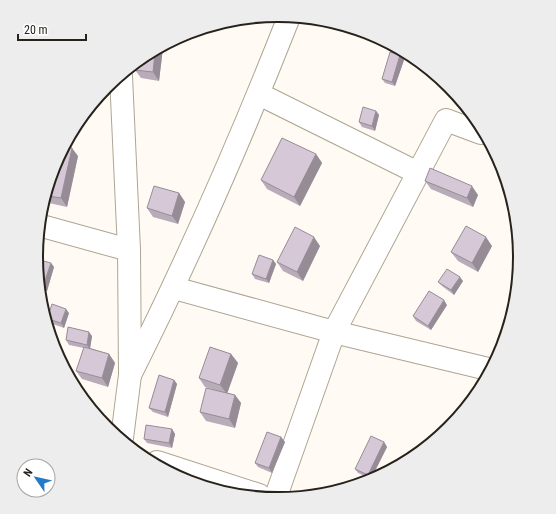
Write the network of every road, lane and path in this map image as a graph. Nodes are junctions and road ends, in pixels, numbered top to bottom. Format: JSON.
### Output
{"nodes":[{"id":1,"x":287,"y":23,"type":"edge"},
{"id":2,"x":121,"y":82,"type":"edge"},
{"id":3,"x":259,"y":94,"type":"junction"},
{"id":4,"x":476,"y":131,"type":"edge"},
{"id":5,"x":418,"y":173,"type":"junction"},
{"id":6,"x":45,"y":227,"type":"edge"},
{"id":7,"x":129,"y":250,"type":"junction"},
{"id":8,"x":174,"y":288,"type":"junction"},
{"id":9,"x":334,"y":332,"type":"junction"},
{"id":10,"x":485,"y":368,"type":"edge"},
{"id":11,"x":130,"y":375,"type":"junction"},
{"id":12,"x":123,"y":434,"type":"edge"},
{"id":13,"x":171,"y":467,"type":"edge"},
{"id":14,"x":238,"y":488,"type":"edge"},
{"id":15,"x":278,"y":492,"type":"edge"}],
"edges":[{"from":1,"to":3,"type":"street"},
{"from":2,"to":7,"type":"street"},
{"from":3,"to":5,"type":"street"},
{"from":3,"to":8,"type":"street"},
{"from":4,"to":5,"type":"street"},
{"from":5,"to":9,"type":"street"},
{"from":6,"to":7,"type":"street"},
{"from":7,"to":11,"type":"street"},
{"from":8,"to":9,"type":"street"},
{"from":8,"to":11,"type":"street"},
{"from":9,"to":10,"type":"street"},
{"from":9,"to":15,"type":"street"},
{"from":11,"to":12,"type":"street"},
{"from":13,"to":14,"type":"street"}]}
